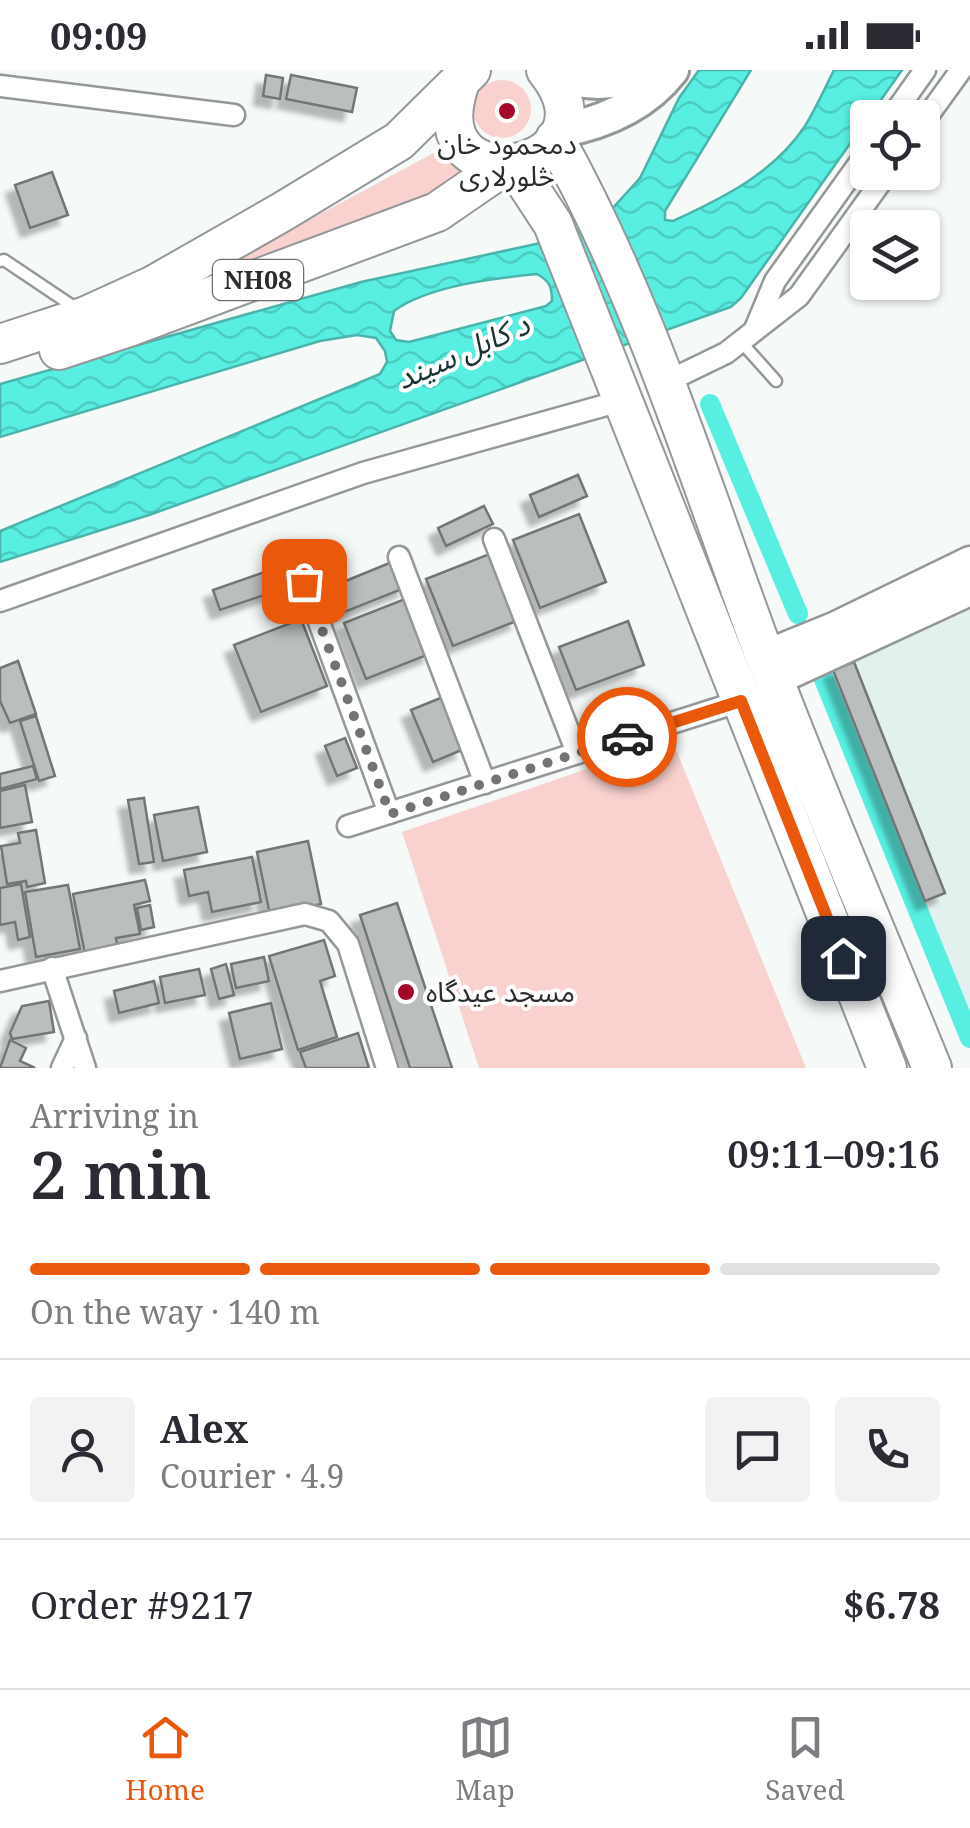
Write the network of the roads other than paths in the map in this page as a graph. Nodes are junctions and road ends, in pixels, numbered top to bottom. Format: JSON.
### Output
{"nodes":[{"id":1,"x":546,"y":70,"type":"edge"},
{"id":2,"x":651,"y":70,"type":"edge"},
{"id":3,"x":672,"y":70,"type":"edge"},
{"id":4,"x":925,"y":70,"type":"edge"},
{"id":5,"x":961,"y":70,"type":"edge"},
{"id":6,"x":465,"y":78,"type":"edge"},
{"id":7,"x":0,"y":86,"type":"edge"},
{"id":8,"x":904,"y":100,"type":"edge"},
{"id":9,"x":939,"y":100,"type":"edge"},
{"id":10,"x":234,"y":115,"type":"dead end"},
{"id":11,"x":557,"y":135,"type":"junction"},
{"id":12,"x":509,"y":166,"type":"junction"},
{"id":13,"x":850,"y":176,"type":"edge"},
{"id":14,"x":875,"y":190,"type":"edge"},
{"id":15,"x":0,"y":261,"type":"edge"},
{"id":16,"x":86,"y":316,"type":"junction"},
{"id":17,"x":748,"y":337,"type":"junction"},
{"id":18,"x":0,"y":344,"type":"edge"},
{"id":19,"x":0,"y":370,"type":"edge"},
{"id":20,"x":776,"y":382,"type":"dead end"},
{"id":21,"x":664,"y":384,"type":"junction"},
{"id":22,"x":624,"y":400,"type":"junction"},
{"id":23,"x":494,"y":539,"type":"dead end"},
{"id":24,"x":399,"y":558,"type":"dead end"},
{"id":25,"x":970,"y":562,"type":"edge"},
{"id":26,"x":304,"y":581,"type":"dead end"},
{"id":27,"x":970,"y":590,"type":"edge"},
{"id":28,"x":0,"y":601,"type":"edge"},
{"id":29,"x":770,"y":668,"type":"junction"},
{"id":30,"x":741,"y":701,"type":"junction"},
{"id":31,"x":577,"y":754,"type":"junction"},
{"id":32,"x":485,"y":783,"type":"junction"},
{"id":33,"x":390,"y":814,"type":"junction"},
{"id":34,"x":348,"y":826,"type":"dead end"},
{"id":35,"x":52,"y":968,"type":"junction"},
{"id":36,"x":0,"y":981,"type":"edge"},
{"id":37,"x":76,"y":1038,"type":"junction"},
{"id":38,"x":62,"y":1068,"type":"edge"},
{"id":39,"x":85,"y":1068,"type":"edge"},
{"id":40,"x":387,"y":1068,"type":"edge"},
{"id":41,"x":887,"y":1068,"type":"edge"},
{"id":42,"x":932,"y":1068,"type":"edge"}],
"edges":[{"from":1,"to":2,"type":"main road"},
{"from":1,"to":11,"type":"highway"},
{"from":3,"to":11,"type":"main road"},
{"from":4,"to":8,"type":"street"},
{"from":5,"to":9,"type":"street"},
{"from":6,"to":12,"type":"highway","number":"NH08"},
{"from":6,"to":16,"type":"highway","number":"NH08"},
{"from":7,"to":10,"type":"street"},
{"from":11,"to":12,"type":"highway","number":"NH08"},
{"from":11,"to":21,"type":"highway"},
{"from":12,"to":19,"type":"highway","number":"NH08"},
{"from":12,"to":22,"type":"highway","number":"NH08"},
{"from":13,"to":17,"type":"street"},
{"from":14,"to":17,"type":"street"},
{"from":15,"to":16,"type":"lane"},
{"from":16,"to":18,"type":"highway","number":"NH08"},
{"from":17,"to":20,"type":"lane"},
{"from":17,"to":21,"type":"street"},
{"from":21,"to":29,"type":"highway"},
{"from":22,"to":28,"type":"street"},
{"from":22,"to":30,"type":"highway","number":"NH08"},
{"from":23,"to":31,"type":"street"},
{"from":24,"to":32,"type":"street"},
{"from":25,"to":29,"type":"main road"},
{"from":26,"to":33,"type":"street"},
{"from":27,"to":29,"type":"main road"},
{"from":29,"to":42,"type":"highway"},
{"from":30,"to":31,"type":"street"},
{"from":30,"to":41,"type":"highway","number":"NH08"},
{"from":31,"to":32,"type":"street"},
{"from":32,"to":33,"type":"street"},
{"from":33,"to":34,"type":"street"},
{"from":35,"to":36,"type":"street"},
{"from":35,"to":37,"type":"street"},
{"from":35,"to":40,"type":"street"},
{"from":37,"to":38,"type":"street"},
{"from":37,"to":39,"type":"street"}]}
